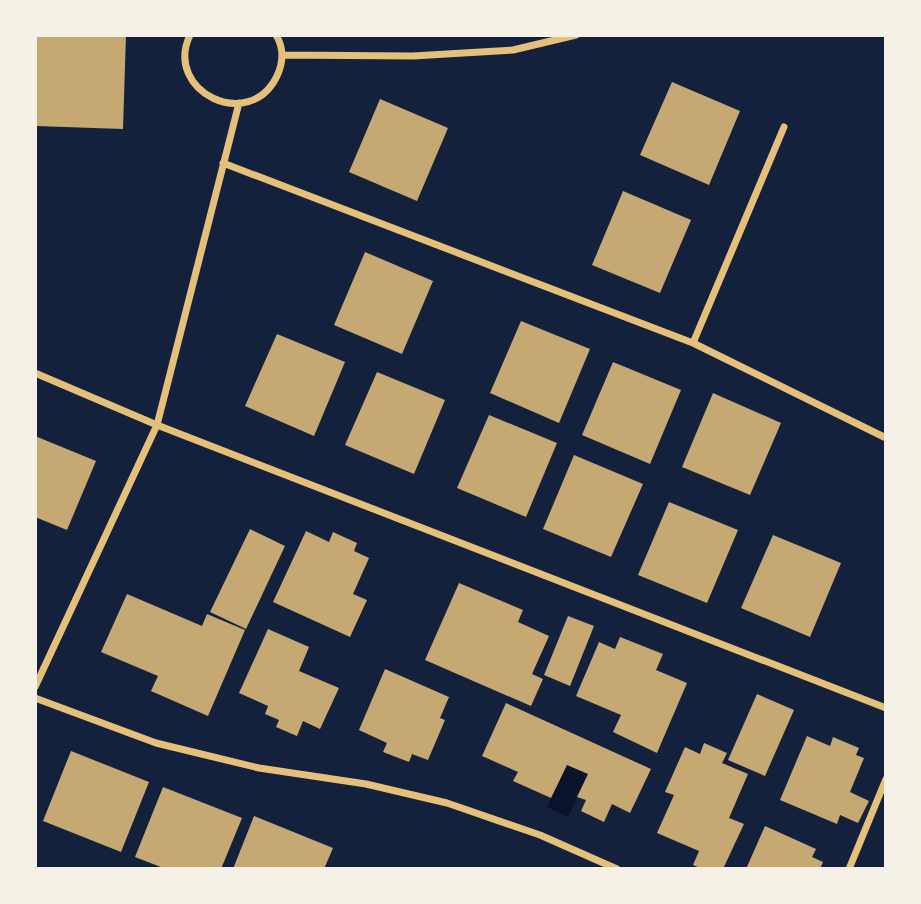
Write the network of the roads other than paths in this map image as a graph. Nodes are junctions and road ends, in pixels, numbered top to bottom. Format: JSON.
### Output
{"nodes":[{"id":1,"x":190,"y":35,"type":"edge"},
{"id":2,"x":276,"y":35,"type":"edge"},
{"id":3,"x":576,"y":35,"type":"edge"},
{"id":4,"x":282,"y":55,"type":"junction"},
{"id":5,"x":239,"y":103,"type":"junction"},
{"id":6,"x":784,"y":127,"type":"dead end"},
{"id":7,"x":223,"y":163,"type":"junction"},
{"id":8,"x":693,"y":343,"type":"junction"},
{"id":9,"x":35,"y":373,"type":"edge"},
{"id":10,"x":157,"y":425,"type":"junction"},
{"id":11,"x":886,"y":438,"type":"edge"},
{"id":12,"x":35,"y":687,"type":"edge"},
{"id":13,"x":35,"y":698,"type":"edge"},
{"id":14,"x":886,"y":708,"type":"edge"},
{"id":15,"x":886,"y":779,"type":"edge"},
{"id":16,"x":617,"y":869,"type":"edge"},
{"id":17,"x":849,"y":869,"type":"edge"}],
"edges":[{"from":1,"to":5,"type":"street"},
{"from":2,"to":4,"type":"street"},
{"from":3,"to":4,"type":"street"},
{"from":4,"to":5,"type":"street"},
{"from":5,"to":7,"type":"street"},
{"from":6,"to":8,"type":"street"},
{"from":7,"to":8,"type":"street"},
{"from":7,"to":10,"type":"street"},
{"from":8,"to":11,"type":"street"},
{"from":9,"to":10,"type":"street"},
{"from":10,"to":12,"type":"street"},
{"from":10,"to":14,"type":"street"},
{"from":13,"to":16,"type":"street"},
{"from":15,"to":17,"type":"street"}]}
